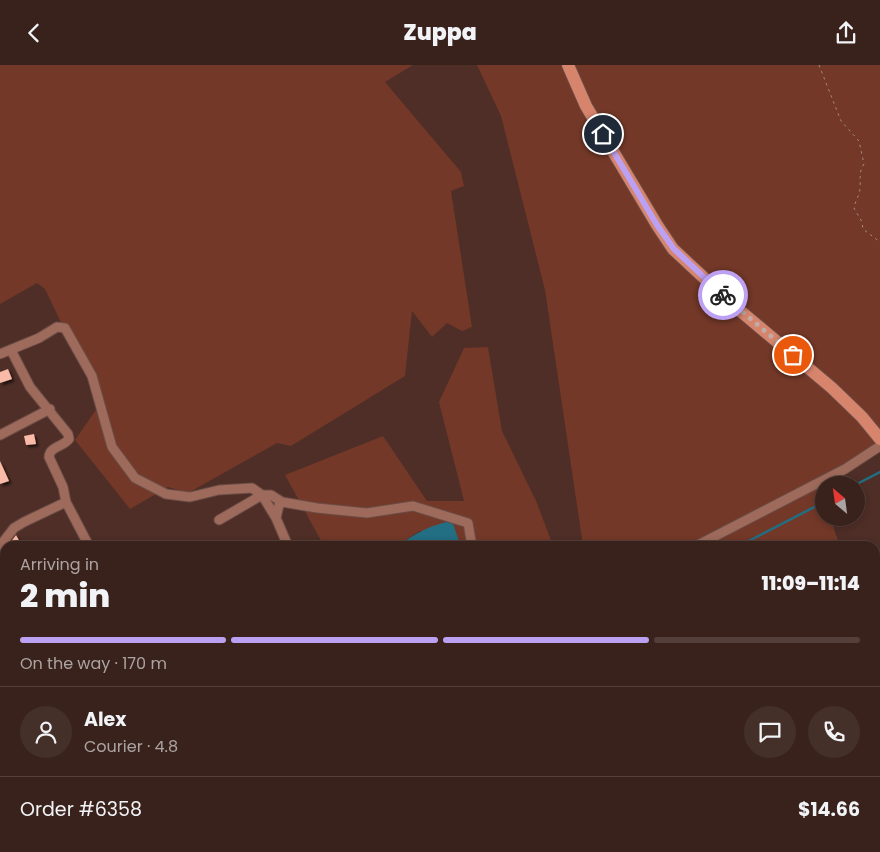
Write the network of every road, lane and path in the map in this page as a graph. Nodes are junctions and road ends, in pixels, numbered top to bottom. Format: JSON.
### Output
{"nodes":[{"id":1,"x":568,"y":65,"type":"edge"},
{"id":2,"x":819,"y":65,"type":"edge"},
{"id":3,"x":880,"y":242,"type":"edge"},
{"id":4,"x":11,"y":350,"type":"junction"},
{"id":5,"x":0,"y":354,"type":"edge"},
{"id":6,"x":50,"y":409,"type":"junction"},
{"id":7,"x":0,"y":435,"type":"edge"},
{"id":8,"x":880,"y":439,"type":"edge"},
{"id":9,"x":880,"y":446,"type":"edge"},
{"id":10,"x":262,"y":495,"type":"junction"},
{"id":11,"x":280,"y":501,"type":"junction"},
{"id":12,"x":66,"y":502,"type":"junction"},
{"id":13,"x":276,"y":518,"type":"junction"},
{"id":14,"x":219,"y":520,"type":"dead end"},
{"id":15,"x":5,"y":541,"type":"edge"},
{"id":16,"x":87,"y":541,"type":"edge"},
{"id":17,"x":286,"y":541,"type":"edge"},
{"id":18,"x":471,"y":541,"type":"edge"},
{"id":19,"x":706,"y":541,"type":"edge"}],
"edges":[{"from":1,"to":8,"type":"main road"},
{"from":2,"to":3,"type":"path"},
{"from":4,"to":5,"type":"street"},
{"from":4,"to":6,"type":"street"},
{"from":4,"to":10,"type":"street"},
{"from":6,"to":7,"type":"street"},
{"from":6,"to":12,"type":"street"},
{"from":9,"to":19,"type":"street"},
{"from":10,"to":11,"type":"street"},
{"from":10,"to":13,"type":"street"},
{"from":10,"to":14,"type":"street"},
{"from":11,"to":13,"type":"street"},
{"from":11,"to":18,"type":"street"},
{"from":12,"to":15,"type":"street"},
{"from":12,"to":16,"type":"street"},
{"from":13,"to":17,"type":"street"}]}
